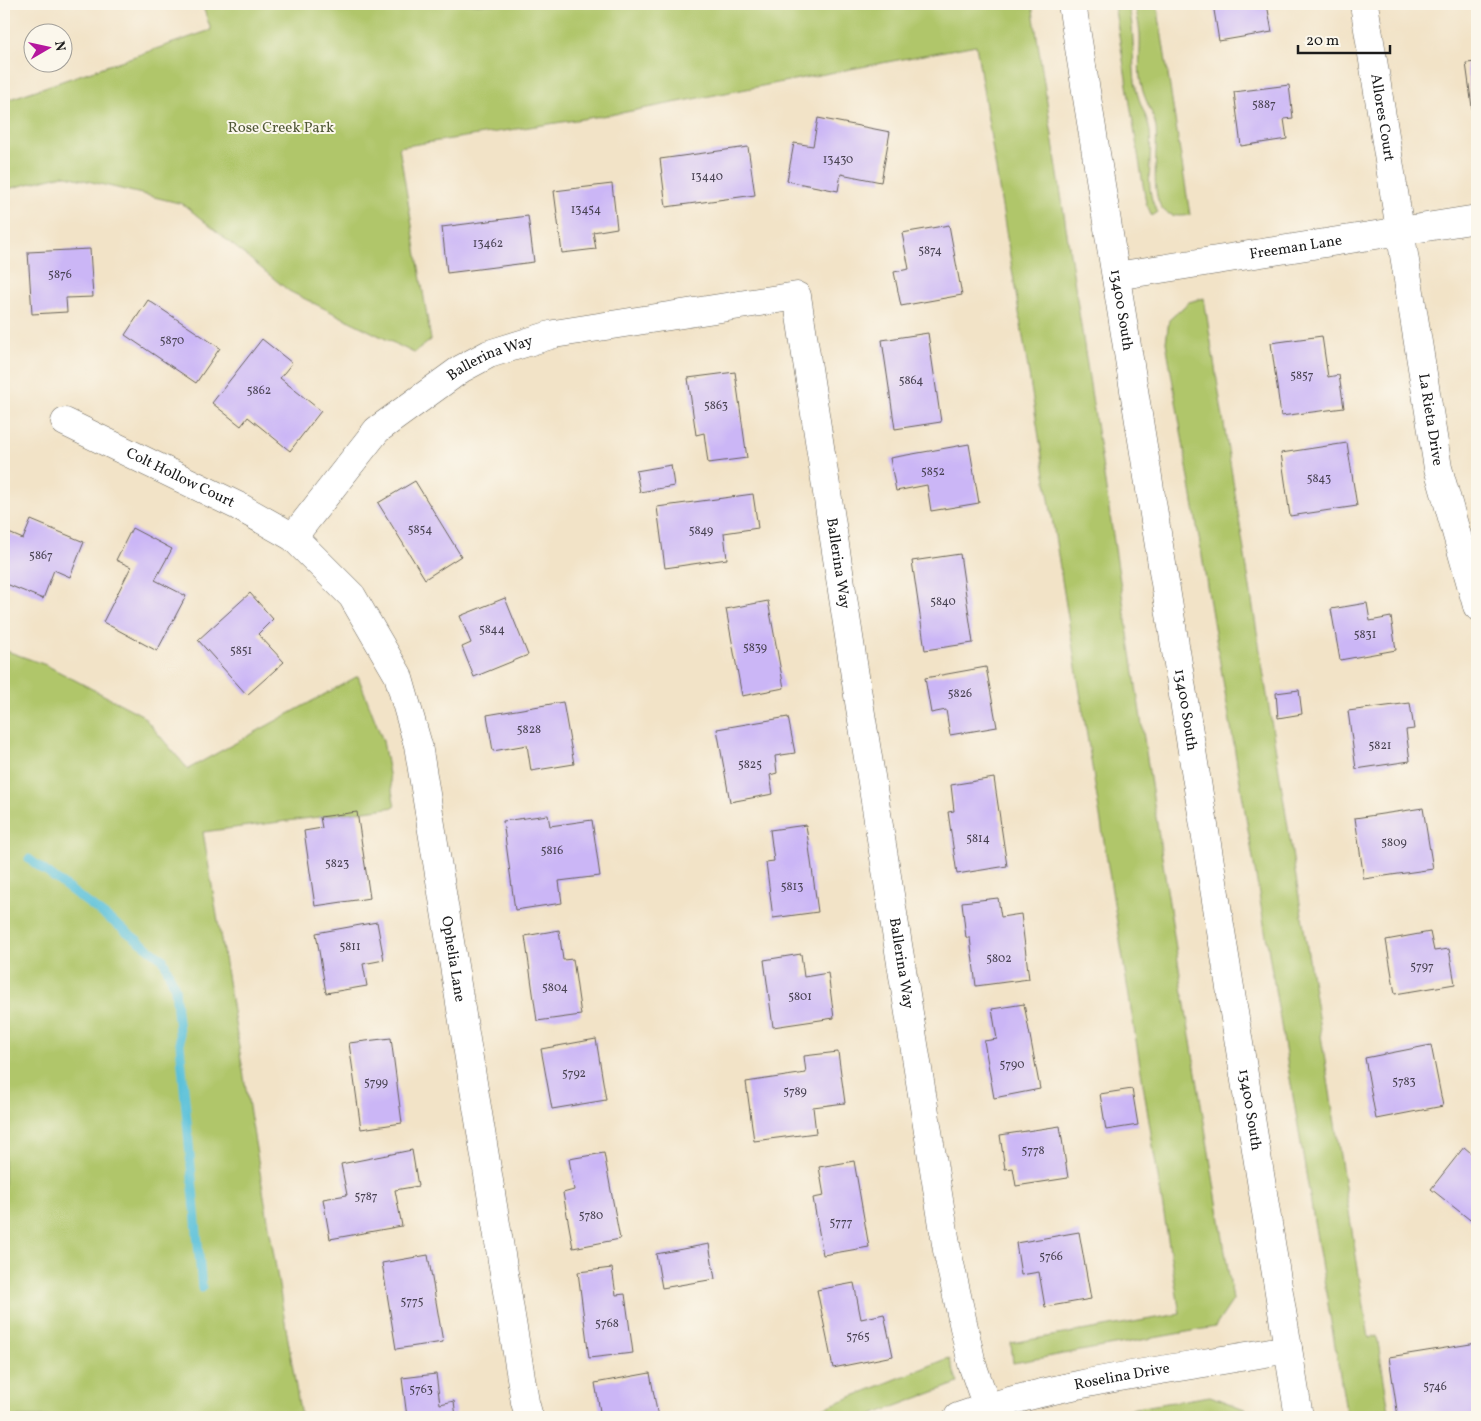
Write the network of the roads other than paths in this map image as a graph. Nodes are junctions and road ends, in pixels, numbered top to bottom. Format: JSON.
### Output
{"nodes":[{"id":1,"x":1072,"y":4,"type":"edge"},
{"id":2,"x":1364,"y":4,"type":"edge"},
{"id":3,"x":1477,"y":219,"type":"edge"},
{"id":4,"x":1399,"y":231,"type":"junction"},
{"id":5,"x":1116,"y":276,"type":"junction"},
{"id":6,"x":65,"y":422,"type":"dead end"},
{"id":7,"x":293,"y":537,"type":"junction"},
{"id":8,"x":1477,"y":606,"type":"edge"},
{"id":9,"x":1288,"y":1349,"type":"junction"},
{"id":10,"x":987,"y":1407,"type":"junction"},
{"id":11,"x":529,"y":1417,"type":"edge"},
{"id":12,"x":958,"y":1417,"type":"edge"},
{"id":13,"x":1298,"y":1417,"type":"edge"}],
"edges":[{"from":1,"to":5,"type":"street","name":"13400 South"},
{"from":2,"to":4,"type":"street","name":"Allores Court"},
{"from":3,"to":4,"type":"street","name":"Freeman Lane"},
{"from":4,"to":5,"type":"street","name":"Freeman Lane"},
{"from":4,"to":8,"type":"street","name":"La Rieta Drive"},
{"from":5,"to":9,"type":"street","name":"13400 South"},
{"from":6,"to":7,"type":"street","name":"Colt Hollow Court"},
{"from":7,"to":10,"type":"street","name":"Ballerina Way"},
{"from":7,"to":11,"type":"street","name":"Ophelia Lane"},
{"from":9,"to":10,"type":"street","name":"Roselina Drive"},
{"from":9,"to":13,"type":"street","name":"13400 South"},
{"from":10,"to":12,"type":"street","name":"Roselina Drive"}]}
